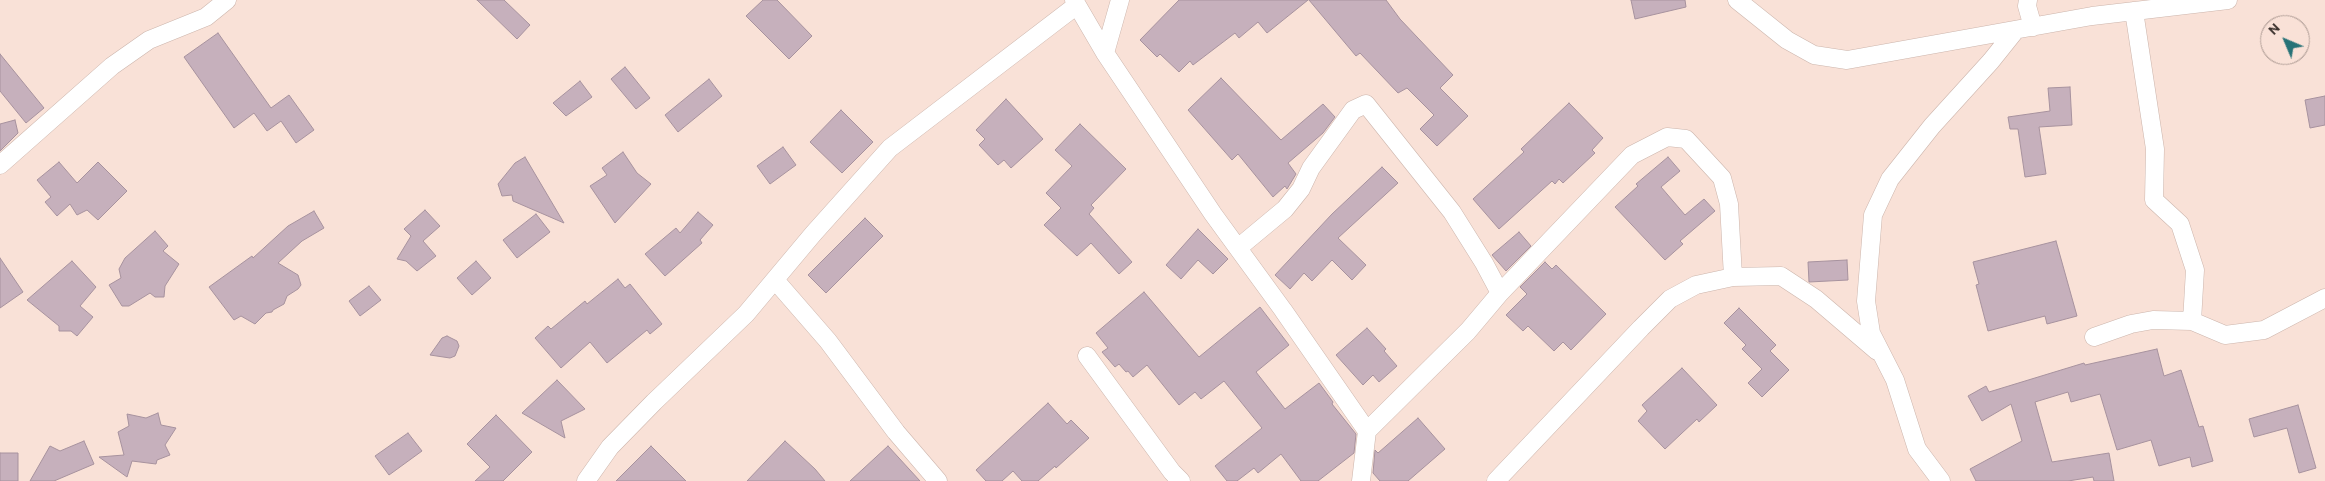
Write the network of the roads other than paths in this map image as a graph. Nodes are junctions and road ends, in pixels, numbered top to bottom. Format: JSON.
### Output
{"nodes":[{"id":1,"x":227,"y":0,"type":"edge"},
{"id":2,"x":1120,"y":0,"type":"edge"},
{"id":3,"x":1737,"y":0,"type":"edge"},
{"id":4,"x":2028,"y":0,"type":"edge"},
{"id":5,"x":2228,"y":0,"type":"edge"},
{"id":6,"x":1075,"y":2,"type":"edge"},
{"id":7,"x":2134,"y":11,"type":"junction"},
{"id":8,"x":2033,"y":27,"type":"junction"},
{"id":9,"x":2015,"y":31,"type":"junction"},
{"id":10,"x":1105,"y":53,"type":"junction"},
{"id":11,"x":0,"y":165,"type":"edge"},
{"id":12,"x":1238,"y":248,"type":"junction"},
{"id":13,"x":1733,"y":277,"type":"junction"},
{"id":14,"x":775,"y":280,"type":"junction"},
{"id":15,"x":1500,"y":293,"type":"junction"},
{"id":16,"x":2325,"y":298,"type":"edge"},
{"id":17,"x":2192,"y":321,"type":"junction"},
{"id":18,"x":2094,"y":337,"type":"dead end"},
{"id":19,"x":1881,"y":355,"type":"junction"},
{"id":20,"x":1087,"y":356,"type":"dead end"},
{"id":21,"x":1367,"y":431,"type":"junction"},
{"id":22,"x":1172,"y":478,"type":"edge"},
{"id":23,"x":586,"y":481,"type":"edge"},
{"id":24,"x":938,"y":481,"type":"edge"},
{"id":25,"x":1361,"y":481,"type":"edge"},
{"id":26,"x":1496,"y":481,"type":"edge"},
{"id":27,"x":1941,"y":481,"type":"edge"}],
"edges":[{"from":1,"to":11,"type":"street"},
{"from":2,"to":10,"type":"street"},
{"from":3,"to":9,"type":"street"},
{"from":4,"to":8,"type":"street"},
{"from":5,"to":7,"type":"street"},
{"from":6,"to":10,"type":"street"},
{"from":6,"to":14,"type":"street"},
{"from":7,"to":8,"type":"street"},
{"from":7,"to":17,"type":"street"},
{"from":8,"to":9,"type":"street"},
{"from":9,"to":19,"type":"street"},
{"from":10,"to":12,"type":"street"},
{"from":12,"to":15,"type":"street"},
{"from":12,"to":21,"type":"street"},
{"from":13,"to":15,"type":"street"},
{"from":13,"to":19,"type":"street"},
{"from":13,"to":26,"type":"street"},
{"from":14,"to":23,"type":"street"},
{"from":14,"to":24,"type":"street"},
{"from":15,"to":21,"type":"street"},
{"from":16,"to":17,"type":"street"},
{"from":17,"to":18,"type":"street"},
{"from":19,"to":27,"type":"street"},
{"from":20,"to":22,"type":"street"},
{"from":21,"to":25,"type":"street"}]}
